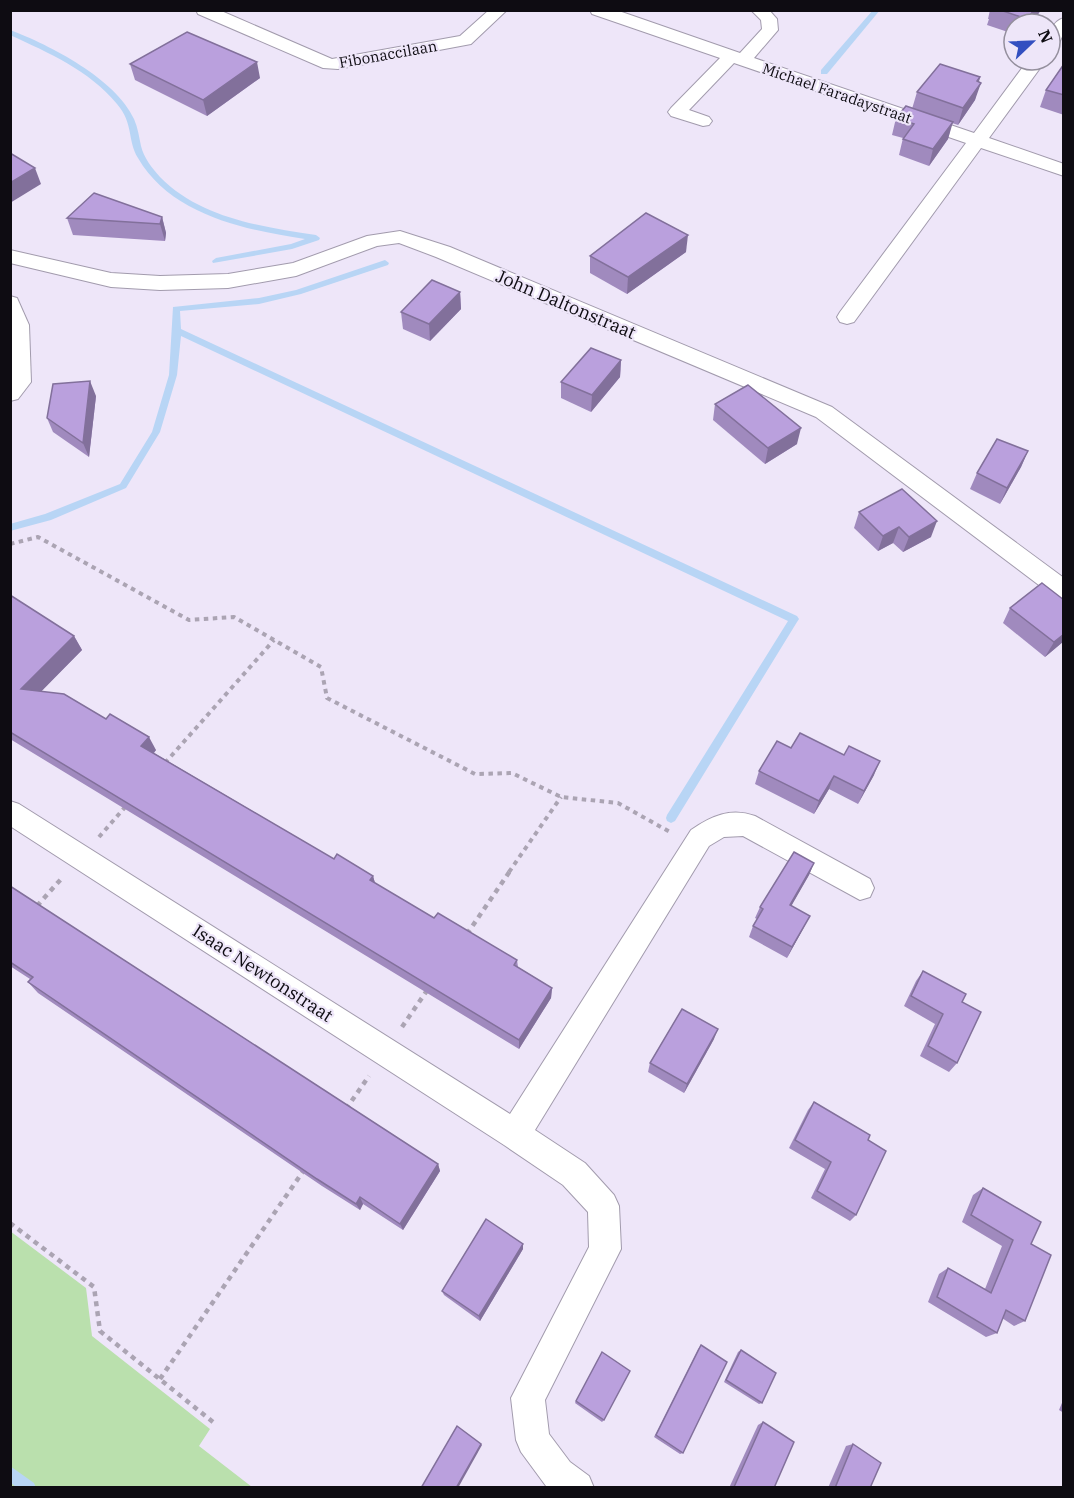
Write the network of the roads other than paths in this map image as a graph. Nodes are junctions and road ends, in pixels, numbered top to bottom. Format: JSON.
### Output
{"nodes":[{"id":1,"x":204,"y":10,"type":"edge"},
{"id":2,"x":499,"y":10,"type":"edge"},
{"id":3,"x":598,"y":10,"type":"edge"},
{"id":4,"x":759,"y":10,"type":"edge"},
{"id":5,"x":737,"y":58,"type":"junction"},
{"id":6,"x":1027,"y":72,"type":"edge"},
{"id":7,"x":703,"y":121,"type":"dead end"},
{"id":8,"x":977,"y":141,"type":"junction"},
{"id":9,"x":1064,"y":170,"type":"edge"},
{"id":10,"x":10,"y":256,"type":"edge"},
{"id":11,"x":10,"y":303,"type":"edge"},
{"id":12,"x":847,"y":317,"type":"dead end"},
{"id":13,"x":10,"y":394,"type":"edge"},
{"id":14,"x":1064,"y":591,"type":"edge"},
{"id":15,"x":10,"y":812,"type":"edge"},
{"id":16,"x":860,"y":888,"type":"dead end"},
{"id":17,"x":515,"y":1134,"type":"junction"},
{"id":18,"x":577,"y":1488,"type":"edge"}],
"edges":[{"from":1,"to":2,"type":"street","name":"Fibonaccilaan"},
{"from":3,"to":5,"type":"street","name":"Michael Faradaystraat"},
{"from":4,"to":5,"type":"street"},
{"from":5,"to":7,"type":"street"},
{"from":5,"to":8,"type":"street","name":"Michael Faradaystraat"},
{"from":6,"to":8,"type":"street"},
{"from":8,"to":9,"type":"street","name":"Michael Faradaystraat"},
{"from":8,"to":12,"type":"street"},
{"from":10,"to":14,"type":"street","name":"John Daltonstraat"},
{"from":11,"to":13,"type":"street"},
{"from":15,"to":17,"type":"street","name":"Isaac Newtonstraat"},
{"from":16,"to":17,"type":"street"},
{"from":17,"to":18,"type":"street","name":"Isaac Newtonstraat"}]}
